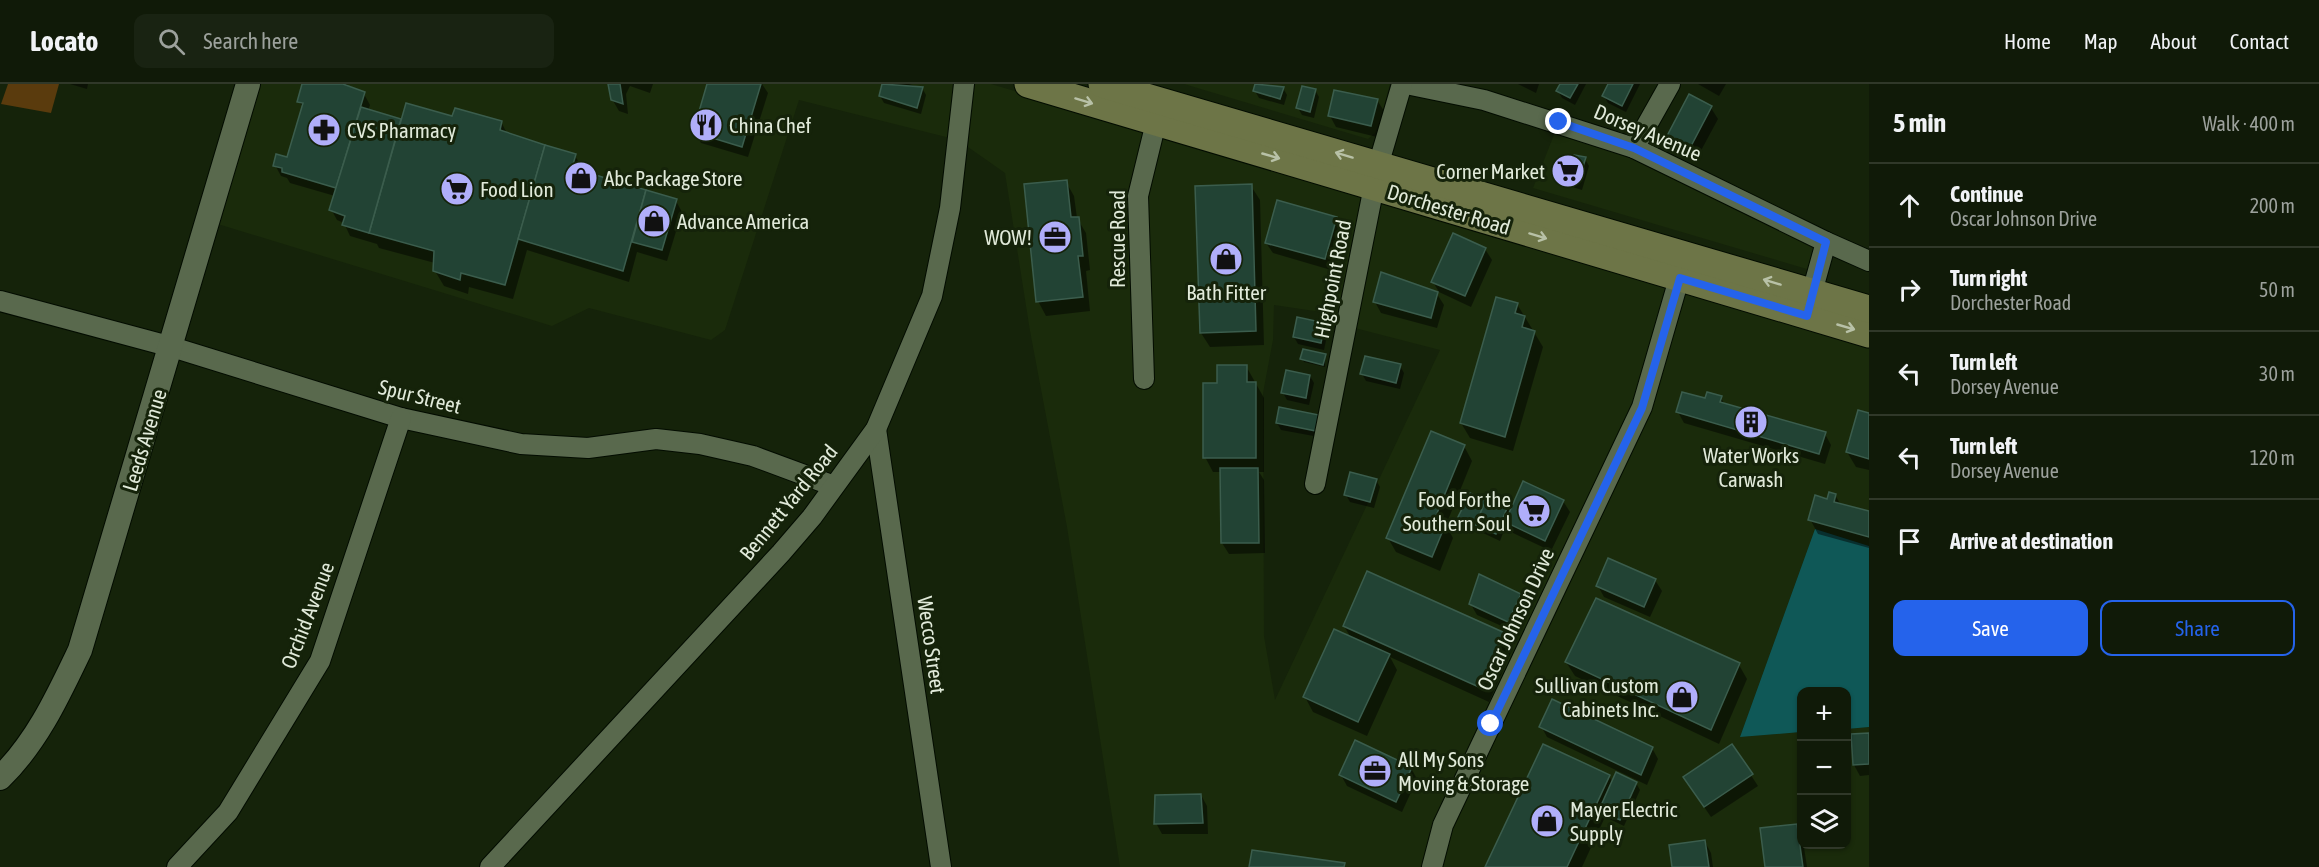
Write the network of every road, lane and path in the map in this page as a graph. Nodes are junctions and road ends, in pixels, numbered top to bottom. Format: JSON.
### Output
{"nodes":[{"id":1,"x":248,"y":84,"type":"edge"},
{"id":2,"x":964,"y":84,"type":"edge"},
{"id":3,"x":1028,"y":84,"type":"edge"},
{"id":4,"x":1102,"y":84,"type":"edge"},
{"id":5,"x":1404,"y":84,"type":"edge"},
{"id":6,"x":1670,"y":84,"type":"edge"},
{"id":7,"x":1488,"y":92,"type":"edge"},
{"id":8,"x":1159,"y":112,"type":"junction"},
{"id":9,"x":1634,"y":148,"type":"junction"},
{"id":10,"x":1376,"y":176,"type":"junction"},
{"id":11,"x":1826,"y":242,"type":"junction"},
{"id":12,"x":1869,"y":261,"type":"edge"},
{"id":13,"x":1683,"y":266,"type":"junction"},
{"id":14,"x":0,"y":301,"type":"edge"},
{"id":15,"x":1809,"y":305,"type":"junction"},
{"id":16,"x":1869,"y":309,"type":"edge"},
{"id":17,"x":1869,"y":334,"type":"edge"},
{"id":18,"x":172,"y":347,"type":"junction"},
{"id":19,"x":1144,"y":379,"type":"dead end"},
{"id":20,"x":401,"y":418,"type":"junction"},
{"id":21,"x":876,"y":429,"type":"junction"},
{"id":22,"x":1315,"y":484,"type":"dead end"},
{"id":23,"x":834,"y":486,"type":"junction"},
{"id":24,"x":0,"y":778,"type":"edge"},
{"id":25,"x":177,"y":867,"type":"edge"},
{"id":26,"x":490,"y":867,"type":"edge"},
{"id":27,"x":941,"y":867,"type":"edge"},
{"id":28,"x":1432,"y":867,"type":"edge"}],
"edges":[{"from":1,"to":18,"type":"street","name":"Leeds Avenue"},
{"from":2,"to":21,"type":"street","name":"Bennett Yard Road"},
{"from":3,"to":8,"type":"main road","name":"Dorchester Road","one_way":true},
{"from":4,"to":8,"type":"main road","name":"Dorchester Road"},
{"from":5,"to":7,"type":"street","name":"Dorsey Avenue"},
{"from":5,"to":10,"type":"street","name":"Highpoint Road"},
{"from":6,"to":9,"type":"street"},
{"from":7,"to":9,"type":"street","name":"Dorsey Avenue"},
{"from":8,"to":10,"type":"main road","name":"Dorchester Road"},
{"from":8,"to":19,"type":"street","name":"Rescue Road"},
{"from":9,"to":11,"type":"street","name":"Dorsey Avenue"},
{"from":10,"to":13,"type":"main road","name":"Dorchester Road"},
{"from":10,"to":22,"type":"street","name":"Highpoint Road"},
{"from":11,"to":12,"type":"street","name":"Dorsey Avenue"},
{"from":11,"to":15,"type":"street"},
{"from":13,"to":15,"type":"main road","name":"Dorchester Road"},
{"from":13,"to":28,"type":"street","name":"Oscar Johnson Drive"},
{"from":14,"to":18,"type":"street","name":"Spur Street"},
{"from":15,"to":16,"type":"main road","name":"Dorchester Road"},
{"from":15,"to":17,"type":"main road","name":"Dorchester Road","one_way":true},
{"from":18,"to":20,"type":"street","name":"Spur Street"},
{"from":18,"to":24,"type":"street","name":"Leeds Avenue"},
{"from":20,"to":23,"type":"street","name":"Spur Street"},
{"from":20,"to":25,"type":"street","name":"Orchid Avenue"},
{"from":21,"to":23,"type":"street","name":"Bennett Yard Road"},
{"from":21,"to":27,"type":"street","name":"Wecco Street"},
{"from":23,"to":26,"type":"street","name":"Bennett Yard Road"}]}
